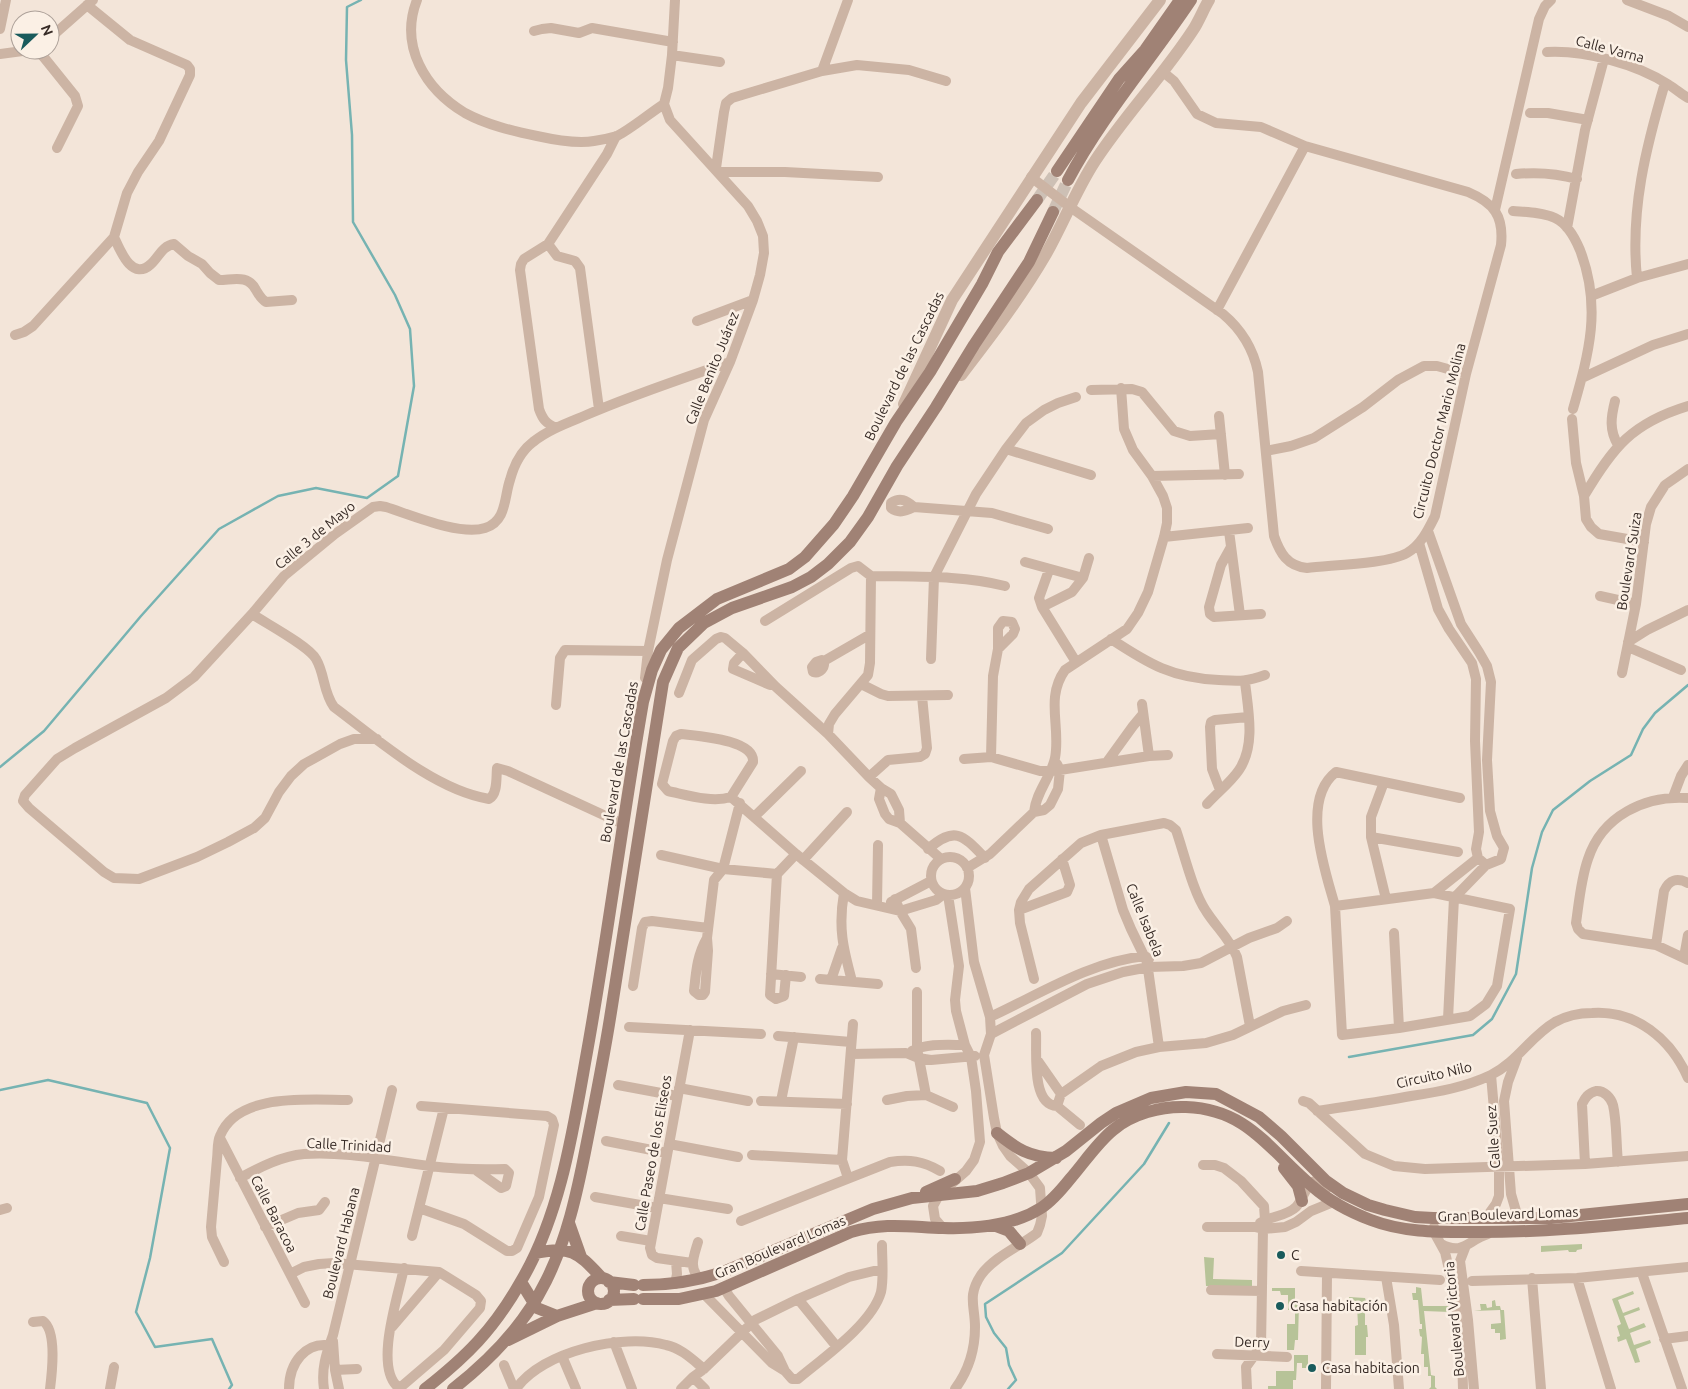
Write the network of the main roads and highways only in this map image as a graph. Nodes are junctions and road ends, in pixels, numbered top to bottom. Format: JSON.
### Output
{"nodes":[{"id":1,"x":1180,"y":0,"type":"edge"},
{"id":2,"x":1191,"y":0,"type":"edge"},
{"id":3,"x":1057,"y":171,"type":"tunnel mouth"},
{"id":4,"x":1068,"y":180,"type":"tunnel mouth"},
{"id":5,"x":1037,"y":200,"type":"tunnel mouth"},
{"id":6,"x":1053,"y":212,"type":"tunnel mouth"},
{"id":7,"x":580,"y":1093,"type":"junction"},
{"id":8,"x":596,"y":1098,"type":"junction"},
{"id":9,"x":997,"y":1133,"type":"road end"},
{"id":10,"x":1056,"y":1158,"type":"junction"},
{"id":11,"x":1283,"y":1158,"type":"junction"},
{"id":12,"x":955,"y":1179,"type":"road end"},
{"id":13,"x":1336,"y":1196,"type":"junction"},
{"id":14,"x":912,"y":1198,"type":"junction"},
{"id":15,"x":1302,"y":1200,"type":"road end"},
{"id":16,"x":1688,"y":1204,"type":"edge"},
{"id":17,"x":1688,"y":1218,"type":"edge"},
{"id":18,"x":569,"y":1222,"type":"junction"},
{"id":19,"x":993,"y":1225,"type":"junction"},
{"id":20,"x":1020,"y":1244,"type":"road end"},
{"id":21,"x":560,"y":1249,"type":"junction"},
{"id":22,"x":536,"y":1253,"type":"junction"},
{"id":23,"x":581,"y":1257,"type":"junction"},
{"id":24,"x":747,"y":1262,"type":"junction"},
{"id":25,"x":753,"y":1276,"type":"junction"},
{"id":26,"x":606,"y":1280,"type":"junction"},
{"id":27,"x":521,"y":1282,"type":"junction"},
{"id":28,"x":671,"y":1284,"type":"junction"},
{"id":29,"x":666,"y":1300,"type":"junction"},
{"id":30,"x":603,"y":1302,"type":"junction"},
{"id":31,"x":534,"y":1303,"type":"junction"},
{"id":32,"x":557,"y":1316,"type":"junction"},
{"id":33,"x":506,"y":1341,"type":"junction"},
{"id":34,"x":425,"y":1389,"type":"edge"},
{"id":35,"x":453,"y":1389,"type":"edge"}],
"edges":[{"from":1,"to":3,"type":"main road"},
{"from":2,"to":4,"type":"main road"},
{"from":5,"to":7,"type":"main road","name":"Boulevard de las Cascadas"},
{"from":6,"to":8,"type":"main road"},
{"from":7,"to":8,"type":"main road"},
{"from":7,"to":22,"type":"main road","name":"Boulevard de las Cascadas"},
{"from":8,"to":18,"type":"main road"},
{"from":9,"to":10,"type":"main road"},
{"from":10,"to":13,"type":"main road","name":"Gran Boulevard Lomas"},
{"from":10,"to":14,"type":"main road","name":"Gran Boulevard Lomas"},
{"from":11,"to":13,"type":"main road","name":"Gran Boulevard Lomas"},
{"from":11,"to":15,"type":"main road"},
{"from":11,"to":19,"type":"main road","name":"Gran Boulevard Lomas"},
{"from":12,"to":14,"type":"main road"},
{"from":13,"to":16,"type":"main road","name":"Gran Boulevard Lomas"},
{"from":13,"to":17,"type":"main road","name":"Gran Boulevard Lomas"},
{"from":14,"to":24,"type":"main road","name":"Gran Boulevard Lomas"},
{"from":18,"to":21,"type":"main road"},
{"from":18,"to":23,"type":"main road"},
{"from":19,"to":20,"type":"main road"},
{"from":19,"to":25,"type":"main road","name":"Gran Boulevard Lomas"},
{"from":21,"to":22,"type":"main road"},
{"from":21,"to":23,"type":"main road"},
{"from":21,"to":31,"type":"main road"},
{"from":22,"to":27,"type":"main road","name":"Boulevard de las Cascadas"},
{"from":23,"to":26,"type":"main road"},
{"from":24,"to":25,"type":"main road"},
{"from":24,"to":28,"type":"main road","name":"Gran Boulevard Lomas"},
{"from":25,"to":29,"type":"main road","name":"Gran Boulevard Lomas"},
{"from":26,"to":28,"type":"main road","name":"Gran Boulevard Lomas"},
{"from":26,"to":30,"type":"main road"},
{"from":26,"to":30,"type":"main road"},
{"from":27,"to":31,"type":"main road"},
{"from":27,"to":34,"type":"main road","name":"Boulevard de las Cascadas"},
{"from":28,"to":29,"type":"main road"},
{"from":29,"to":30,"type":"main road","name":"Gran Boulevard Lomas"},
{"from":30,"to":32,"type":"main road","name":"Gran Boulevard Lomas"},
{"from":31,"to":32,"type":"main road"},
{"from":31,"to":33,"type":"main road"},
{"from":32,"to":33,"type":"main road","name":"Gran Boulevard Lomas"},
{"from":33,"to":35,"type":"main road"}]}
